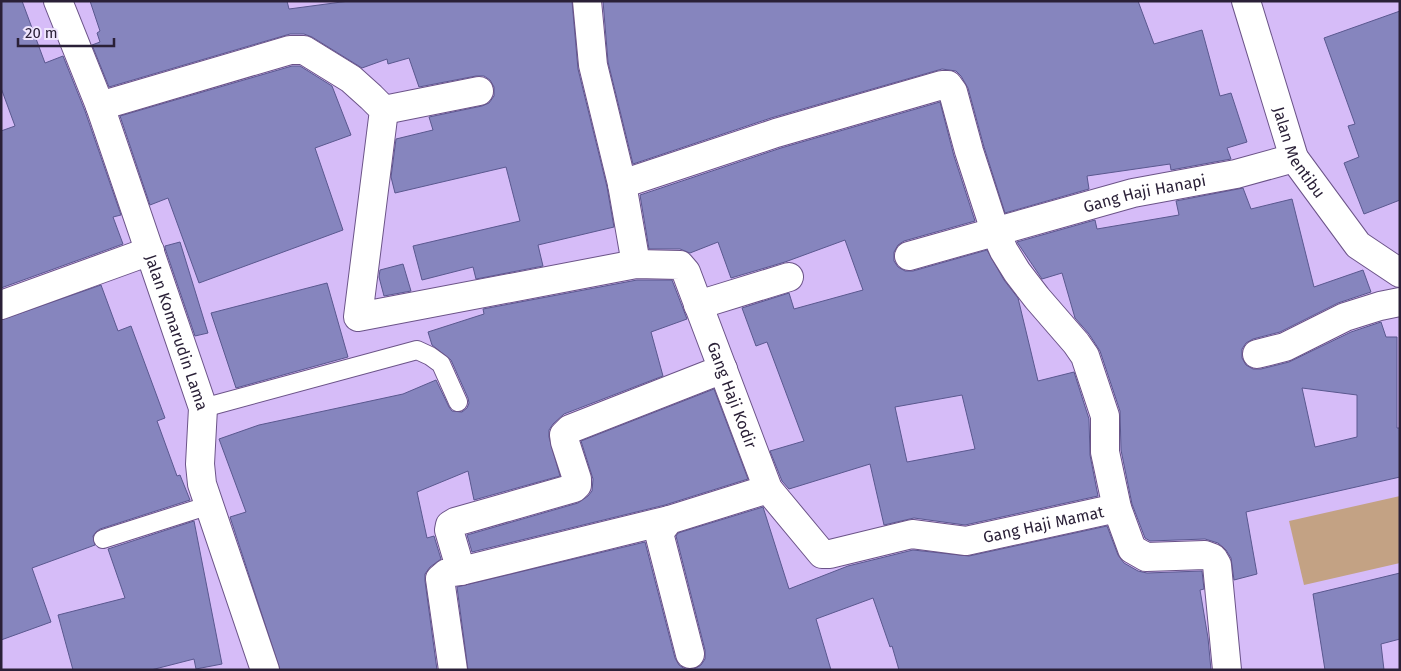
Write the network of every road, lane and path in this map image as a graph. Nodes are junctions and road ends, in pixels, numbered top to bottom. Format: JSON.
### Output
{"nodes":[{"id":1,"x":58,"y":1,"type":"edge"},
{"id":2,"x":587,"y":1,"type":"edge"},
{"id":3,"x":1246,"y":1,"type":"edge"},
{"id":4,"x":479,"y":91,"type":"dead end"},
{"id":5,"x":100,"y":106,"type":"junction"},
{"id":6,"x":384,"y":110,"type":"junction"},
{"id":7,"x":1294,"y":158,"type":"junction"},
{"id":8,"x":622,"y":184,"type":"junction"},
{"id":9,"x":995,"y":231,"type":"junction"},
{"id":10,"x":150,"y":251,"type":"junction"},
{"id":11,"x":909,"y":256,"type":"dead end"},
{"id":12,"x":636,"y":264,"type":"junction"},
{"id":13,"x":1400,"y":274,"type":"edge"},
{"id":14,"x":789,"y":277,"type":"dead end"},
{"id":15,"x":1400,"y":302,"type":"edge"},
{"id":16,"x":1,"y":305,"type":"edge"},
{"id":17,"x":698,"y":305,"type":"junction"},
{"id":18,"x":1257,"y":354,"type":"dead end"},
{"id":19,"x":723,"y":369,"type":"junction"},
{"id":20,"x":458,"y":402,"type":"dead end"},
{"id":21,"x":203,"y":408,"type":"junction"},
{"id":22,"x":768,"y":489,"type":"junction"},
{"id":23,"x":210,"y":505,"type":"junction"},
{"id":24,"x":1117,"y":508,"type":"junction"},
{"id":25,"x":670,"y":520,"type":"junction"},
{"id":26,"x":103,"y":539,"type":"dead end"},
{"id":27,"x":822,"y":554,"type":"joint"},
{"id":28,"x":460,"y":570,"type":"junction"},
{"id":29,"x":690,"y":654,"type":"dead end"},
{"id":30,"x":265,"y":670,"type":"edge"},
{"id":31,"x":453,"y":670,"type":"edge"},
{"id":32,"x":1227,"y":670,"type":"edge"}],
"edges":[{"from":1,"to":5,"type":"street","name":"Jalan Komarudin Lama"},
{"from":2,"to":8,"type":"street"},
{"from":3,"to":7,"type":"street","name":"Jalan Mentibu"},
{"from":4,"to":6,"type":"street"},
{"from":5,"to":6,"type":"street"},
{"from":5,"to":10,"type":"street","name":"Jalan Komarudin Lama"},
{"from":6,"to":12,"type":"street"},
{"from":7,"to":9,"type":"street","name":"Gang Haji Hanapi"},
{"from":7,"to":13,"type":"street","name":"Jalan Mentibu"},
{"from":8,"to":9,"type":"street"},
{"from":8,"to":12,"type":"street"},
{"from":9,"to":11,"type":"street","name":"Gang Haji Hanapi"},
{"from":9,"to":24,"type":"street"},
{"from":10,"to":16,"type":"street"},
{"from":10,"to":21,"type":"street","name":"Jalan Komarudin Lama"},
{"from":12,"to":17,"type":"street","name":"Gang Haji Kodir"},
{"from":14,"to":17,"type":"street"},
{"from":15,"to":18,"type":"street"},
{"from":17,"to":19,"type":"street","name":"Gang Haji Kodir"},
{"from":19,"to":22,"type":"street","name":"Gang Haji Kodir"},
{"from":19,"to":28,"type":"street"},
{"from":20,"to":21,"type":"lane"},
{"from":21,"to":23,"type":"street","name":"Jalan Komarudin Lama"},
{"from":22,"to":25,"type":"street"},
{"from":22,"to":27,"type":"street","name":"Gang Haji Kodir"},
{"from":23,"to":26,"type":"lane"},
{"from":23,"to":30,"type":"street","name":"Jalan Komarudin Lama"},
{"from":24,"to":27,"type":"street","name":"Gang Haji Mamat"},
{"from":24,"to":32,"type":"street","name":"Gang Haji Mamat"},
{"from":25,"to":28,"type":"street"},
{"from":25,"to":29,"type":"street"},
{"from":28,"to":31,"type":"street"}]}
